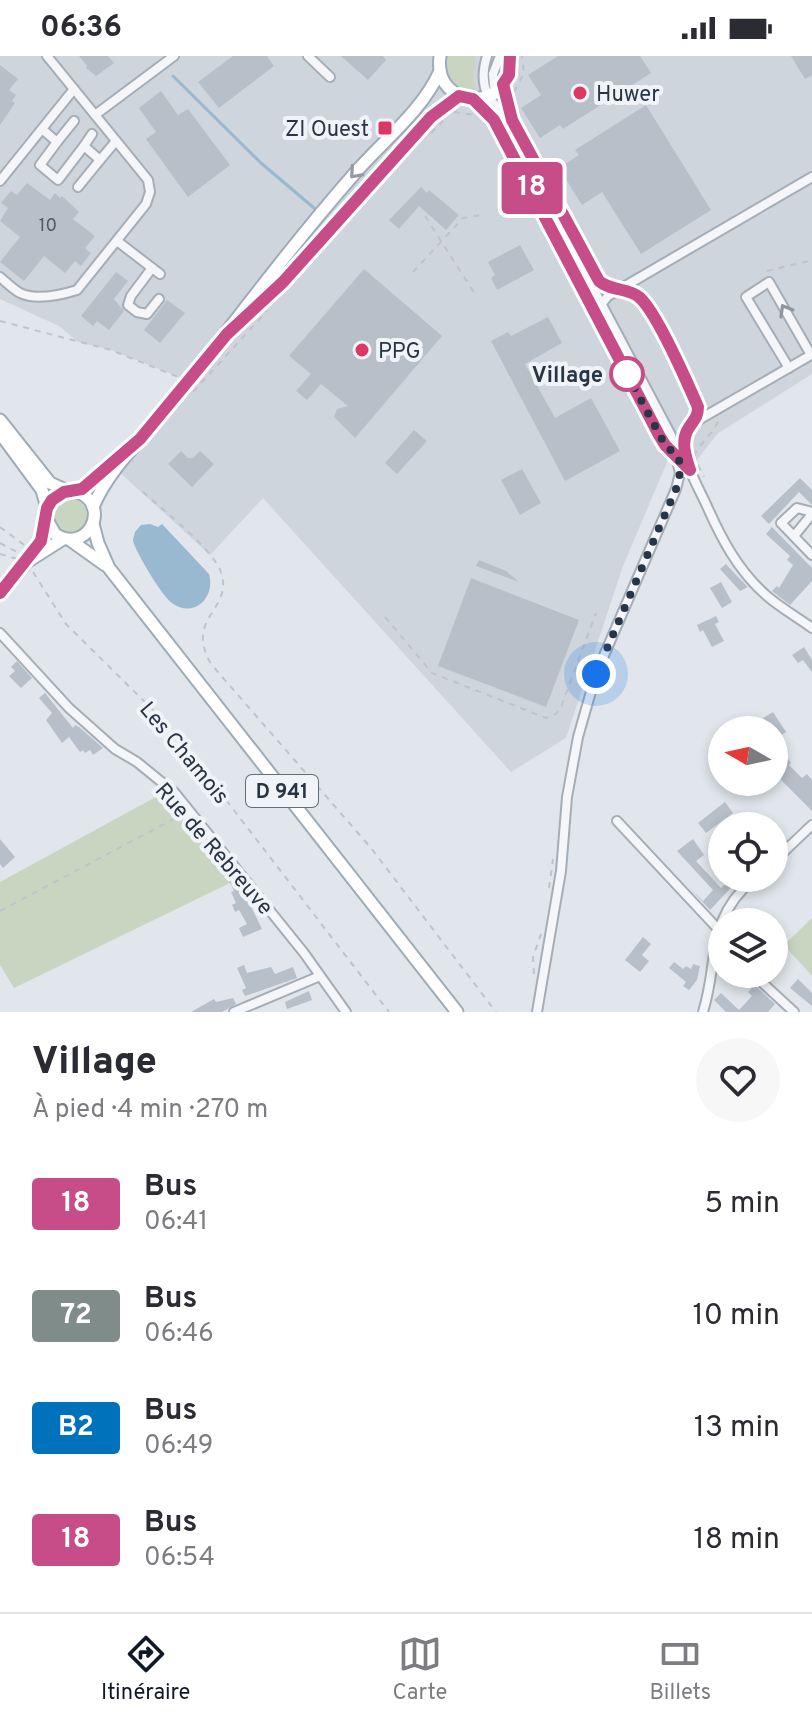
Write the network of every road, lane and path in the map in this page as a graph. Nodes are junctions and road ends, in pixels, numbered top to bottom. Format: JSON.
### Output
{"nodes":[{"id":1,"x":47,"y":56,"type":"edge"},
{"id":2,"x":174,"y":56,"type":"edge"},
{"id":3,"x":308,"y":56,"type":"edge"},
{"id":4,"x":440,"y":56,"type":"edge"},
{"id":5,"x":487,"y":56,"type":"edge"},
{"id":6,"x":500,"y":56,"type":"edge"},
{"id":7,"x":510,"y":56,"type":"edge"},
{"id":8,"x":522,"y":56,"type":"edge"},
{"id":9,"x":440,"y":71,"type":"junction"},
{"id":10,"x":330,"y":77,"type":"dead end"},
{"id":11,"x":74,"y":89,"type":"junction"},
{"id":12,"x":496,"y":91,"type":"junction"},
{"id":13,"x":459,"y":96,"type":"junction"},
{"id":14,"x":510,"y":97,"type":"dead end"},
{"id":15,"x":473,"y":99,"type":"junction"},
{"id":16,"x":95,"y":115,"type":"junction"},
{"id":17,"x":74,"y":121,"type":"dead end"},
{"id":18,"x":42,"y":129,"type":"junction"},
{"id":19,"x":92,"y":134,"type":"dead end"},
{"id":20,"x":116,"y":141,"type":"junction"},
{"id":21,"x":57,"y":142,"type":"junction"},
{"id":22,"x":84,"y":146,"type":"junction"},
{"id":23,"x":100,"y":160,"type":"junction"},
{"id":24,"x":812,"y":177,"type":"edge"},
{"id":25,"x":0,"y":181,"type":"edge"},
{"id":26,"x":78,"y":187,"type":"dead end"},
{"id":27,"x":481,"y":215,"type":"dead end"},
{"id":28,"x":425,"y":216,"type":"dead end"},
{"id":29,"x":117,"y":241,"type":"junction"},
{"id":30,"x":441,"y":241,"type":"junction"},
{"id":31,"x":809,"y":261,"type":"dead end"},
{"id":32,"x":767,"y":271,"type":"dead end"},
{"id":33,"x":413,"y":272,"type":"dead end"},
{"id":34,"x":0,"y":277,"type":"edge"},
{"id":35,"x":639,"y":280,"type":"junction"},
{"id":36,"x":618,"y":290,"type":"junction"},
{"id":37,"x":475,"y":294,"type":"dead end"},
{"id":38,"x":637,"y":295,"type":"junction"},
{"id":39,"x":159,"y":299,"type":"dead end"},
{"id":40,"x":601,"y":303,"type":"junction"},
{"id":41,"x":596,"y":315,"type":"junction"},
{"id":42,"x":0,"y":321,"type":"edge"},
{"id":43,"x":227,"y":334,"type":"junction"},
{"id":44,"x":789,"y":368,"type":"junction"},
{"id":45,"x":185,"y":383,"type":"junction"},
{"id":46,"x":698,"y":407,"type":"junction"},
{"id":47,"x":717,"y":410,"type":"junction"},
{"id":48,"x":0,"y":420,"type":"edge"},
{"id":49,"x":694,"y":422,"type":"junction"},
{"id":50,"x":686,"y":432,"type":"junction"},
{"id":51,"x":0,"y":433,"type":"edge"},
{"id":52,"x":659,"y":435,"type":"junction"},
{"id":53,"x":671,"y":435,"type":"junction"},
{"id":54,"x":140,"y":439,"type":"junction"},
{"id":55,"x":679,"y":458,"type":"junction"},
{"id":56,"x":690,"y":470,"type":"junction"},
{"id":57,"x":695,"y":482,"type":"junction"},
{"id":58,"x":72,"y":492,"type":"junction"},
{"id":59,"x":143,"y":492,"type":"dead end"},
{"id":60,"x":93,"y":507,"type":"junction"},
{"id":61,"x":47,"y":513,"type":"junction"},
{"id":62,"x":812,"y":513,"type":"edge"},
{"id":63,"x":93,"y":524,"type":"junction"},
{"id":64,"x":0,"y":527,"type":"edge"},
{"id":65,"x":794,"y":536,"type":"junction"},
{"id":66,"x":67,"y":539,"type":"junction"},
{"id":67,"x":0,"y":543,"type":"edge"},
{"id":68,"x":0,"y":554,"type":"edge"},
{"id":69,"x":812,"y":555,"type":"edge"},
{"id":70,"x":30,"y":558,"type":"junction"},
{"id":71,"x":109,"y":568,"type":"junction"},
{"id":72,"x":0,"y":593,"type":"edge"},
{"id":73,"x":596,"y":613,"type":"dead end"},
{"id":74,"x":385,"y":617,"type":"dead end"},
{"id":75,"x":812,"y":628,"type":"edge"},
{"id":76,"x":0,"y":633,"type":"edge"},
{"id":77,"x":187,"y":811,"type":"junction"},
{"id":78,"x":617,"y":821,"type":"dead end"},
{"id":79,"x":812,"y":825,"type":"edge"},
{"id":80,"x":788,"y":848,"type":"edge"},
{"id":81,"x":0,"y":911,"type":"edge"},
{"id":82,"x":708,"y":918,"type":"edge"},
{"id":83,"x":320,"y":976,"type":"junction"},
{"id":84,"x":709,"y":988,"type":"edge"},
{"id":85,"x":768,"y":988,"type":"edge"},
{"id":86,"x":234,"y":1012,"type":"edge"},
{"id":87,"x":346,"y":1012,"type":"edge"},
{"id":88,"x":389,"y":1012,"type":"edge"},
{"id":89,"x":457,"y":1012,"type":"edge"},
{"id":90,"x":496,"y":1012,"type":"edge"},
{"id":91,"x":537,"y":1012,"type":"edge"},
{"id":92,"x":703,"y":1012,"type":"edge"},
{"id":93,"x":794,"y":1012,"type":"edge"}],
"edges":[{"from":1,"to":11,"type":"street"},
{"from":2,"to":16,"type":"street"},
{"from":3,"to":10,"type":"street"},
{"from":4,"to":9,"type":"main road"},
{"from":5,"to":12,"type":"street"},
{"from":6,"to":12,"type":"street"},
{"from":7,"to":12,"type":"main road"},
{"from":8,"to":14,"type":"path"},
{"from":9,"to":13,"type":"main road"},
{"from":9,"to":43,"type":"main road","one_way":true},
{"from":11,"to":16,"type":"street"},
{"from":11,"to":18,"type":"street"},
{"from":12,"to":15,"type":"main road"},
{"from":12,"to":36,"type":"street"},
{"from":12,"to":40,"type":"street"},
{"from":13,"to":15,"type":"main road"},
{"from":13,"to":43,"type":"main road"},
{"from":15,"to":41,"type":"street"},
{"from":16,"to":20,"type":"street"},
{"from":17,"to":21,"type":"street"},
{"from":18,"to":21,"type":"street"},
{"from":18,"to":25,"type":"street"},
{"from":19,"to":22,"type":"street"},
{"from":20,"to":23,"type":"street"},
{"from":20,"to":29,"type":"street"},
{"from":21,"to":22,"type":"street"},
{"from":22,"to":23,"type":"street"},
{"from":23,"to":26,"type":"street"},
{"from":24,"to":35,"type":"street"},
{"from":27,"to":30,"type":"path"},
{"from":28,"to":30,"type":"path"},
{"from":29,"to":34,"type":"street"},
{"from":29,"to":39,"type":"street"},
{"from":30,"to":33,"type":"path"},
{"from":30,"to":37,"type":"path"},
{"from":31,"to":32,"type":"path"},
{"from":35,"to":36,"type":"street"},
{"from":35,"to":38,"type":"street"},
{"from":36,"to":38,"type":"street"},
{"from":36,"to":40,"type":"street"},
{"from":38,"to":46,"type":"street"},
{"from":40,"to":41,"type":"street"},
{"from":40,"to":53,"type":"street"},
{"from":41,"to":52,"type":"street"},
{"from":42,"to":45,"type":"path"},
{"from":43,"to":45,"type":"main road"},
{"from":44,"to":44,"type":"street","one_way":true},
{"from":44,"to":47,"type":"street"},
{"from":45,"to":54,"type":"main road"},
{"from":46,"to":47,"type":"street"},
{"from":46,"to":49,"type":"street"},
{"from":47,"to":49,"type":"street"},
{"from":47,"to":57,"type":"path"},
{"from":48,"to":58,"type":"main road"},
{"from":49,"to":50,"type":"street"},
{"from":50,"to":53,"type":"street"},
{"from":50,"to":56,"type":"street"},
{"from":51,"to":61,"type":"main road"},
{"from":52,"to":53,"type":"street"},
{"from":52,"to":55,"type":"street"},
{"from":53,"to":55,"type":"street"},
{"from":54,"to":58,"type":"main road"},
{"from":54,"to":60,"type":"main road"},
{"from":55,"to":56,"type":"street"},
{"from":55,"to":91,"type":"street"},
{"from":56,"to":57,"type":"street"},
{"from":57,"to":75,"type":"street"},
{"from":58,"to":60,"type":"main road"},
{"from":58,"to":61,"type":"main road"},
{"from":59,"to":90,"type":"path"},
{"from":60,"to":63,"type":"main road"},
{"from":61,"to":66,"type":"main road"},
{"from":61,"to":70,"type":"main road"},
{"from":62,"to":65,"type":"street"},
{"from":62,"to":65,"type":"street"},
{"from":63,"to":66,"type":"main road"},
{"from":63,"to":71,"type":"main road","number":"D 941"},
{"from":64,"to":70,"type":"path"},
{"from":65,"to":69,"type":"street"},
{"from":66,"to":70,"type":"main road"},
{"from":66,"to":71,"type":"main road","number":"D 941"},
{"from":67,"to":70,"type":"path","name":"Les Chamois"},
{"from":68,"to":70,"type":"path"},
{"from":70,"to":72,"type":"main road"},
{"from":70,"to":88,"type":"path","name":"Les Chamois"},
{"from":71,"to":89,"type":"main road","number":"D 941"},
{"from":73,"to":74,"type":"path"},
{"from":76,"to":77,"type":"street","name":"Rue de Rebreuve"},
{"from":77,"to":81,"type":"path"},
{"from":77,"to":83,"type":"street","name":"Rue de Rebreuve"},
{"from":78,"to":82,"type":"street"},
{"from":79,"to":80,"type":"street"},
{"from":83,"to":86,"type":"street"},
{"from":83,"to":87,"type":"street","name":"Rue de Rebreuve"},
{"from":84,"to":92,"type":"street"},
{"from":85,"to":93,"type":"street"}]}
